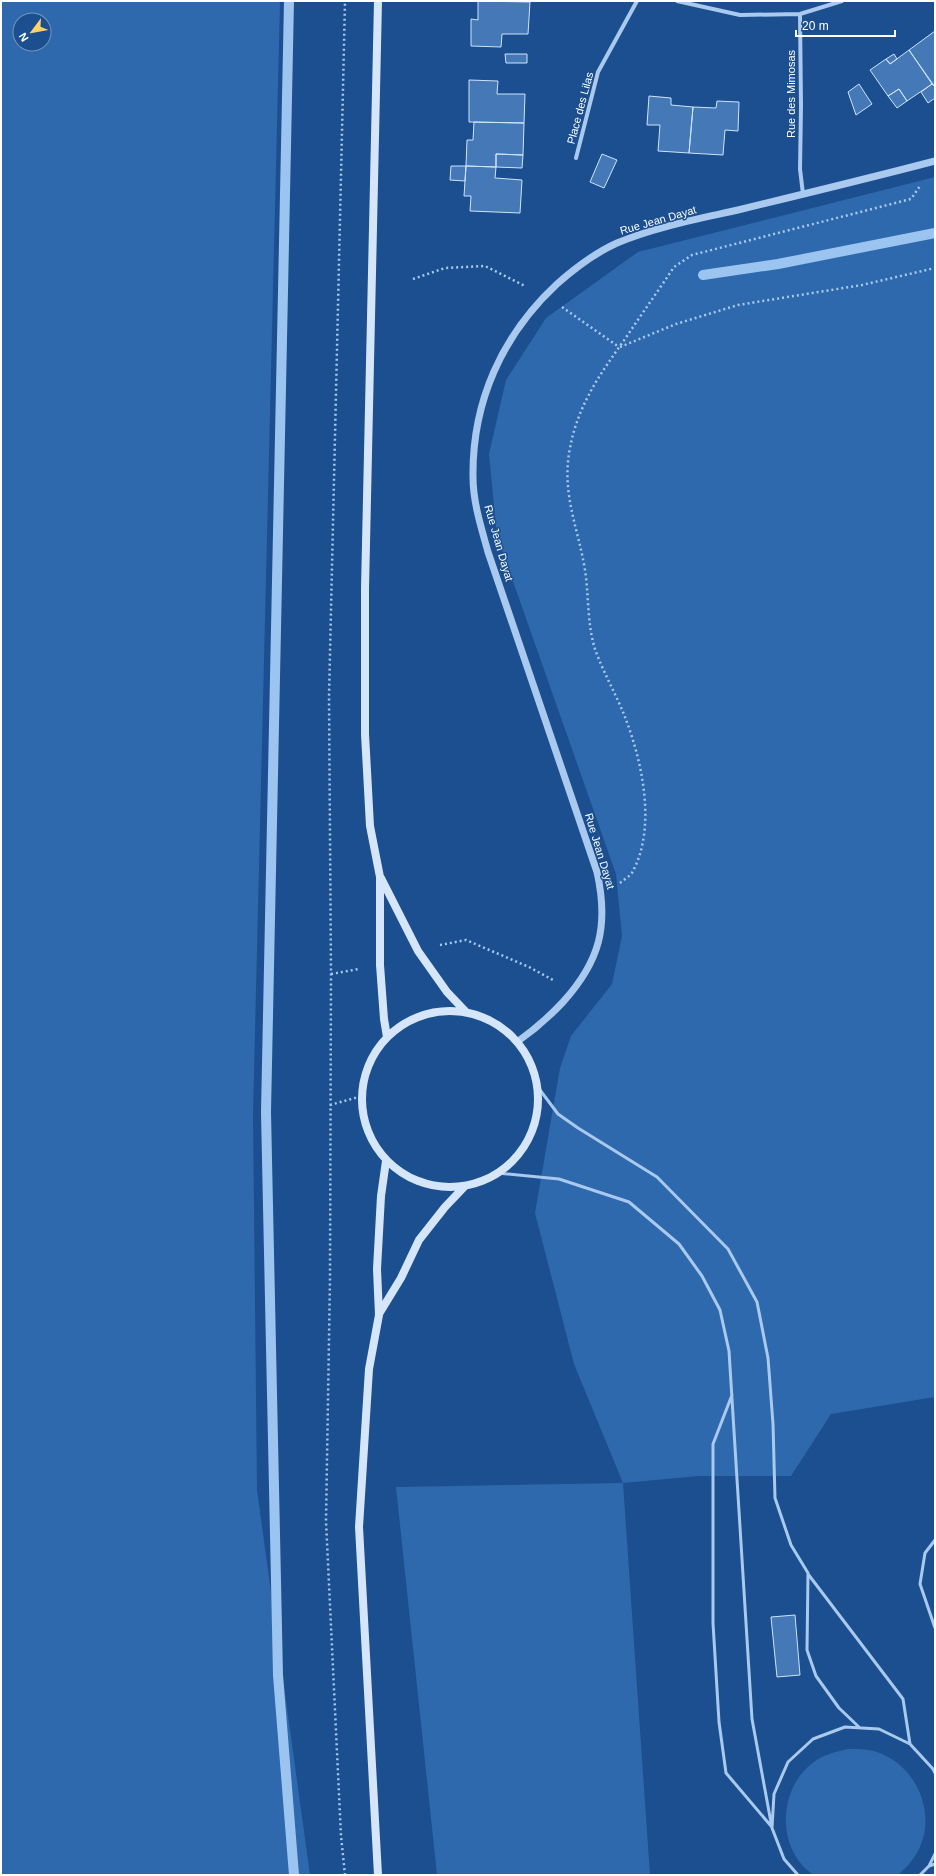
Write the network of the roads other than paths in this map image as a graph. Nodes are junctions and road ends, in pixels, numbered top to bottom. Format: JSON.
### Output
{"nodes":[{"id":1,"x":378,"y":1,"type":"edge"},
{"id":2,"x":637,"y":1,"type":"edge"},
{"id":3,"x":677,"y":1,"type":"edge"},
{"id":4,"x":842,"y":1,"type":"edge"},
{"id":5,"x":800,"y":14,"type":"junction"},
{"id":6,"x":576,"y":158,"type":"dead end"},
{"id":7,"x":935,"y":161,"type":"edge"},
{"id":8,"x":803,"y":194,"type":"junction"},
{"id":9,"x":380,"y":877,"type":"junction"},
{"id":10,"x":466,"y":1012,"type":"junction"},
{"id":11,"x":387,"y":1037,"type":"junction"},
{"id":12,"x":517,"y":1042,"type":"junction"},
{"id":13,"x":537,"y":1086,"type":"junction"},
{"id":14,"x":386,"y":1160,"type":"junction"},
{"id":15,"x":497,"y":1173,"type":"junction"},
{"id":16,"x":465,"y":1186,"type":"junction"},
{"id":17,"x":378,"y":1315,"type":"junction"},
{"id":18,"x":733,"y":1393,"type":"junction"},
{"id":19,"x":935,"y":1540,"type":"edge"},
{"id":20,"x":808,"y":1573,"type":"junction"},
{"id":21,"x":935,"y":1628,"type":"edge"},
{"id":22,"x":860,"y":1728,"type":"junction"},
{"id":23,"x":910,"y":1744,"type":"junction"},
{"id":24,"x":934,"y":1769,"type":"edge"},
{"id":25,"x":935,"y":1773,"type":"edge"},
{"id":26,"x":772,"y":1828,"type":"junction"},
{"id":27,"x":935,"y":1854,"type":"edge"},
{"id":28,"x":935,"y":1864,"type":"edge"},
{"id":29,"x":929,"y":1866,"type":"junction"},
{"id":30,"x":378,"y":1875,"type":"edge"},
{"id":31,"x":798,"y":1875,"type":"edge"},
{"id":32,"x":920,"y":1875,"type":"edge"}],
"edges":[{"from":1,"to":9,"type":"main road"},
{"from":2,"to":6,"type":"street","name":"Place des Lilas"},
{"from":3,"to":5,"type":"street"},
{"from":4,"to":5,"type":"street"},
{"from":5,"to":8,"type":"street","name":"Rue des Mimosas"},
{"from":7,"to":8,"type":"street","name":"Rue Jean Dayat"},
{"from":8,"to":12,"type":"street","name":"Rue Jean Dayat"},
{"from":9,"to":10,"type":"main road"},
{"from":9,"to":11,"type":"main road"},
{"from":10,"to":11,"type":"main road"},
{"from":10,"to":12,"type":"main road"},
{"from":11,"to":14,"type":"main road"},
{"from":12,"to":13,"type":"main road"},
{"from":13,"to":15,"type":"main road"},
{"from":13,"to":20,"type":"lane"},
{"from":14,"to":16,"type":"main road"},
{"from":14,"to":17,"type":"main road"},
{"from":15,"to":16,"type":"main road"},
{"from":15,"to":18,"type":"lane"},
{"from":16,"to":17,"type":"main road"},
{"from":17,"to":30,"type":"main road"},
{"from":18,"to":26,"type":"lane"},
{"from":18,"to":26,"type":"lane"},
{"from":19,"to":21,"type":"lane"},
{"from":20,"to":22,"type":"lane"},
{"from":20,"to":23,"type":"lane"},
{"from":22,"to":23,"type":"lane"},
{"from":22,"to":26,"type":"lane"},
{"from":23,"to":24,"type":"lane"},
{"from":24,"to":25,"type":"lane"},
{"from":26,"to":31,"type":"lane"},
{"from":27,"to":29,"type":"lane"},
{"from":28,"to":29,"type":"lane"},
{"from":29,"to":32,"type":"lane"}]}
